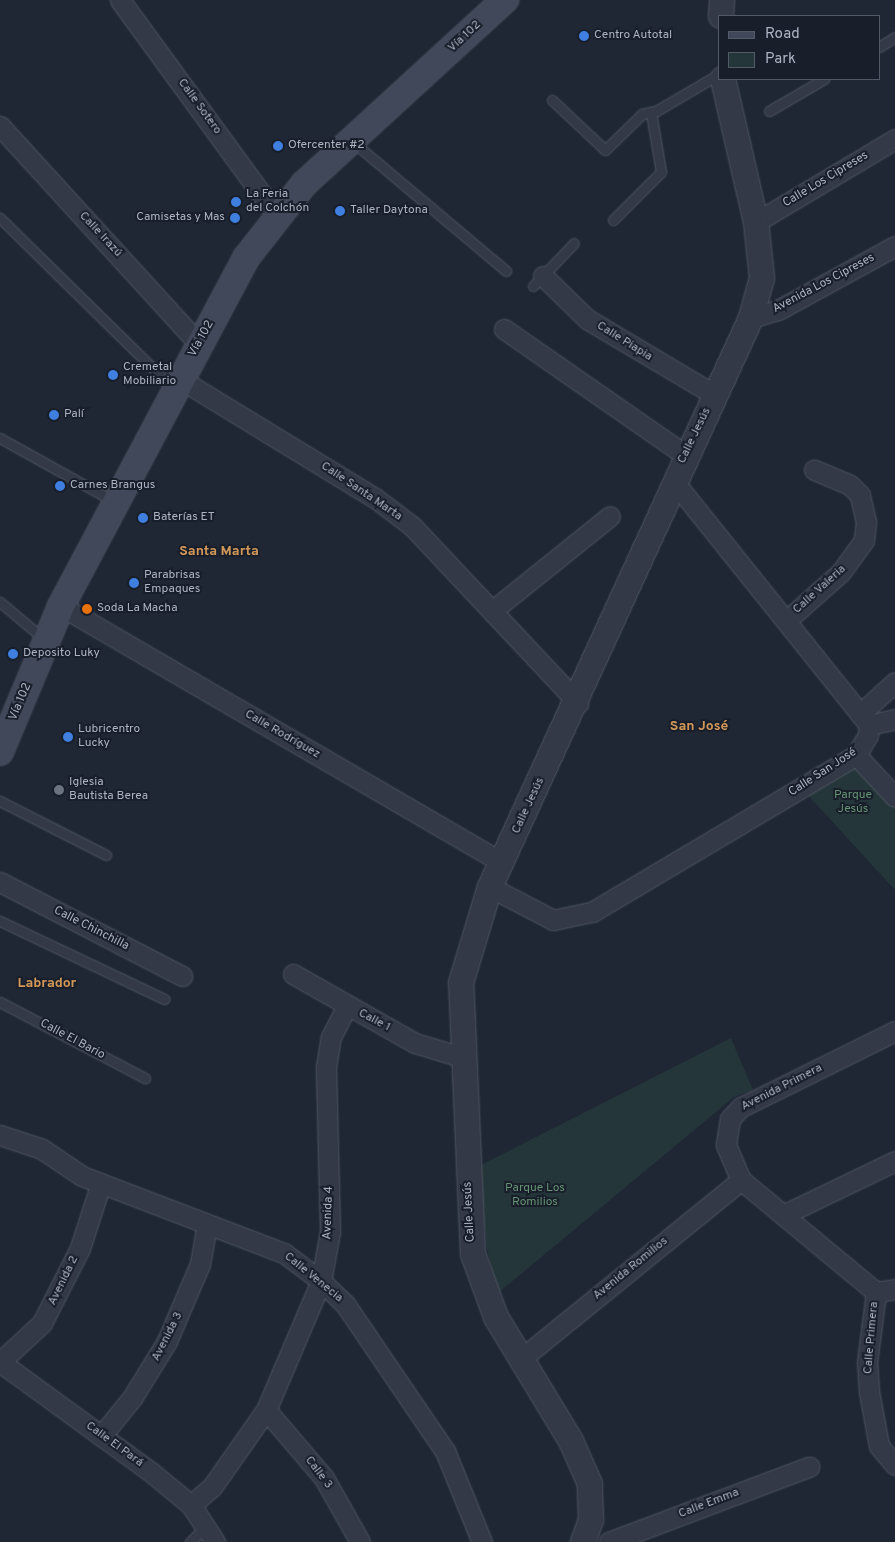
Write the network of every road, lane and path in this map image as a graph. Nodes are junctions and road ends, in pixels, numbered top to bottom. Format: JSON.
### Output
{"nodes":[{"id":1,"x":120,"y":0,"type":"edge"},
{"id":2,"x":505,"y":0,"type":"edge"},
{"id":3,"x":722,"y":0,"type":"edge"},
{"id":4,"x":721,"y":15,"type":"edge"},
{"id":5,"x":895,"y":37,"type":"edge"},
{"id":6,"x":880,"y":46,"type":"edge"},
{"id":7,"x":718,"y":75,"type":"edge"},
{"id":8,"x":723,"y":80,"type":"edge"},
{"id":9,"x":822,"y":80,"type":"edge"},
{"id":10,"x":552,"y":100,"type":"dead end"},
{"id":11,"x":769,"y":111,"type":"dead end"},
{"id":12,"x":651,"y":112,"type":"junction"},
{"id":13,"x":0,"y":126,"type":"edge"},
{"id":14,"x":895,"y":139,"type":"edge"},
{"id":15,"x":352,"y":141,"type":"junction"},
{"id":16,"x":277,"y":215,"type":"junction"},
{"id":17,"x":0,"y":218,"type":"edge"},
{"id":18,"x":613,"y":220,"type":"dead end"},
{"id":19,"x":756,"y":222,"type":"junction"},
{"id":20,"x":574,"y":243,"type":"dead end"},
{"id":21,"x":895,"y":246,"type":"edge"},
{"id":22,"x":506,"y":271,"type":"dead end"},
{"id":23,"x":538,"y":281,"type":"joint"},
{"id":24,"x":751,"y":318,"type":"junction"},
{"id":25,"x":504,"y":329,"type":"dead end"},
{"id":26,"x":200,"y":344,"type":"junction"},
{"id":27,"x":177,"y":384,"type":"junction"},
{"id":28,"x":715,"y":395,"type":"junction"},
{"id":29,"x":0,"y":438,"type":"edge"},
{"id":30,"x":685,"y":455,"type":"junction"},
{"id":31,"x":814,"y":470,"type":"dead end"},
{"id":32,"x":675,"y":482,"type":"junction"},
{"id":33,"x":114,"y":502,"type":"junction"},
{"id":34,"x":610,"y":516,"type":"dead end"},
{"id":35,"x":0,"y":602,"type":"edge"},
{"id":36,"x":61,"y":606,"type":"junction"},
{"id":37,"x":492,"y":611,"type":"junction"},
{"id":38,"x":786,"y":621,"type":"junction"},
{"id":39,"x":46,"y":641,"type":"junction"},
{"id":40,"x":895,"y":682,"type":"edge"},
{"id":41,"x":578,"y":703,"type":"junction"},
{"id":42,"x":895,"y":719,"type":"edge"},
{"id":43,"x":864,"y":720,"type":"junction"},
{"id":44,"x":0,"y":752,"type":"edge"},
{"id":45,"x":856,"y":754,"type":"junction"},
{"id":46,"x":895,"y":797,"type":"edge"},
{"id":47,"x":0,"y":801,"type":"edge"},
{"id":48,"x":106,"y":855,"type":"dead end"},
{"id":49,"x":503,"y":863,"type":"junction"},
{"id":50,"x":0,"y":882,"type":"edge"},
{"id":51,"x":490,"y":887,"type":"junction"},
{"id":52,"x":0,"y":921,"type":"edge"},
{"id":53,"x":293,"y":974,"type":"dead end"},
{"id":54,"x":182,"y":976,"type":"dead end"},
{"id":55,"x":164,"y":999,"type":"dead end"},
{"id":56,"x":0,"y":1002,"type":"edge"},
{"id":57,"x":346,"y":1006,"type":"junction"},
{"id":58,"x":895,"y":1031,"type":"edge"},
{"id":59,"x":461,"y":1058,"type":"junction"},
{"id":60,"x":144,"y":1078,"type":"dead end"},
{"id":61,"x":0,"y":1134,"type":"edge"},
{"id":62,"x":895,"y":1161,"type":"edge"},
{"id":63,"x":741,"y":1180,"type":"junction"},
{"id":64,"x":101,"y":1183,"type":"junction"},
{"id":65,"x":787,"y":1213,"type":"junction"},
{"id":66,"x":206,"y":1225,"type":"junction"},
{"id":67,"x":321,"y":1281,"type":"junction"},
{"id":68,"x":895,"y":1289,"type":"edge"},
{"id":69,"x":876,"y":1292,"type":"junction"},
{"id":70,"x":521,"y":1359,"type":"junction"},
{"id":71,"x":0,"y":1362,"type":"edge"},
{"id":72,"x":266,"y":1410,"type":"junction"},
{"id":73,"x":100,"y":1436,"type":"junction"},
{"id":74,"x":894,"y":1464,"type":"edge"},
{"id":75,"x":809,"y":1467,"type":"dead end"},
{"id":76,"x":191,"y":1506,"type":"junction"},
{"id":77,"x":210,"y":1534,"type":"edge"},
{"id":78,"x":190,"y":1542,"type":"edge"},
{"id":79,"x":360,"y":1542,"type":"edge"},
{"id":80,"x":482,"y":1542,"type":"edge"},
{"id":81,"x":583,"y":1542,"type":"edge"},
{"id":82,"x":609,"y":1542,"type":"edge"}],
"edges":[{"from":1,"to":16,"type":"street","name":"Calle Sotero"},
{"from":2,"to":15,"type":"main road","name":"Vía 102"},
{"from":3,"to":4,"type":"street"},
{"from":5,"to":6,"type":"lane"},
{"from":7,"to":12,"type":"lane"},
{"from":8,"to":19,"type":"street","name":"Calle Jesús"},
{"from":9,"to":11,"type":"lane"},
{"from":10,"to":12,"type":"lane"},
{"from":12,"to":18,"type":"lane"},
{"from":13,"to":26,"type":"street","name":"Calle Irazú"},
{"from":14,"to":19,"type":"street","name":"Calle Los Cipreses"},
{"from":15,"to":16,"type":"main road","name":"Vía 102"},
{"from":15,"to":22,"type":"lane"},
{"from":16,"to":26,"type":"main road","name":"Vía 102"},
{"from":17,"to":27,"type":"lane"},
{"from":19,"to":24,"type":"street","name":"Calle Jesús"},
{"from":20,"to":23,"type":"lane"},
{"from":21,"to":24,"type":"street","name":"Avenida Los Cipreses"},
{"from":23,"to":28,"type":"street","name":"Calle Piapia"},
{"from":24,"to":28,"type":"street","name":"Calle Jesús"},
{"from":25,"to":30,"type":"street"},
{"from":26,"to":27,"type":"main road","name":"Vía 102"},
{"from":27,"to":33,"type":"main road","name":"Vía 102"},
{"from":27,"to":37,"type":"street","name":"Calle Santa Marta"},
{"from":28,"to":30,"type":"street","name":"Calle Jesús"},
{"from":29,"to":33,"type":"lane"},
{"from":30,"to":32,"type":"street","name":"Calle Jesús"},
{"from":31,"to":38,"type":"street","name":"Calle Valeria"},
{"from":32,"to":38,"type":"street"},
{"from":32,"to":41,"type":"street","name":"Calle Jesús"},
{"from":33,"to":36,"type":"main road","name":"Vía 102"},
{"from":34,"to":37,"type":"street"},
{"from":35,"to":39,"type":"lane"},
{"from":36,"to":39,"type":"main road","name":"Vía 102"},
{"from":36,"to":49,"type":"street","name":"Calle Rodríguez"},
{"from":37,"to":41,"type":"street","name":"Calle Santa Marta"},
{"from":38,"to":43,"type":"street"},
{"from":39,"to":44,"type":"main road","name":"Vía 102"},
{"from":40,"to":43,"type":"street"},
{"from":41,"to":49,"type":"street","name":"Calle Jesús"},
{"from":42,"to":43,"type":"street"},
{"from":43,"to":45,"type":"street","name":"Calle San José"},
{"from":45,"to":46,"type":"street"},
{"from":45,"to":51,"type":"street","name":"Calle San José"},
{"from":47,"to":48,"type":"lane"},
{"from":49,"to":51,"type":"street","name":"Calle Jesús"},
{"from":50,"to":54,"type":"street","name":"Calle Chinchilla"},
{"from":51,"to":59,"type":"street","name":"Calle Jesús"},
{"from":52,"to":55,"type":"lane"},
{"from":53,"to":57,"type":"street","name":"Calle 1"},
{"from":56,"to":60,"type":"lane","name":"Calle El Bario"},
{"from":57,"to":59,"type":"street","name":"Calle 1"},
{"from":57,"to":67,"type":"street","name":"Avenida 4"},
{"from":58,"to":63,"type":"street","name":"Avenida Primera"},
{"from":59,"to":70,"type":"street","name":"Calle Jesús"},
{"from":61,"to":64,"type":"street","name":"Calle Venecia"},
{"from":62,"to":65,"type":"street"},
{"from":63,"to":65,"type":"street","name":"Calle Primera"},
{"from":63,"to":70,"type":"street","name":"Avenida Romilios"},
{"from":64,"to":66,"type":"street","name":"Calle Venecia"},
{"from":64,"to":71,"type":"street","name":"Avenida 2"},
{"from":65,"to":69,"type":"street","name":"Calle Primera"},
{"from":66,"to":67,"type":"street","name":"Calle Venecia"},
{"from":66,"to":73,"type":"street","name":"Avenida 3"},
{"from":67,"to":72,"type":"street","name":"Avenida 4"},
{"from":67,"to":80,"type":"street","name":"Calle Venecia"},
{"from":68,"to":69,"type":"street"},
{"from":69,"to":74,"type":"street","name":"Calle Primera"},
{"from":70,"to":81,"type":"street","name":"Calle Jesús"},
{"from":71,"to":73,"type":"street","name":"Calle El Pará"},
{"from":72,"to":76,"type":"street","name":"Avenida 4"},
{"from":72,"to":79,"type":"street","name":"Calle 3"},
{"from":73,"to":76,"type":"street","name":"Calle El Pará"},
{"from":75,"to":82,"type":"street","name":"Calle Emma"},
{"from":76,"to":77,"type":"street","name":"Calle El Pará"},
{"from":77,"to":78,"type":"lane"}]}
